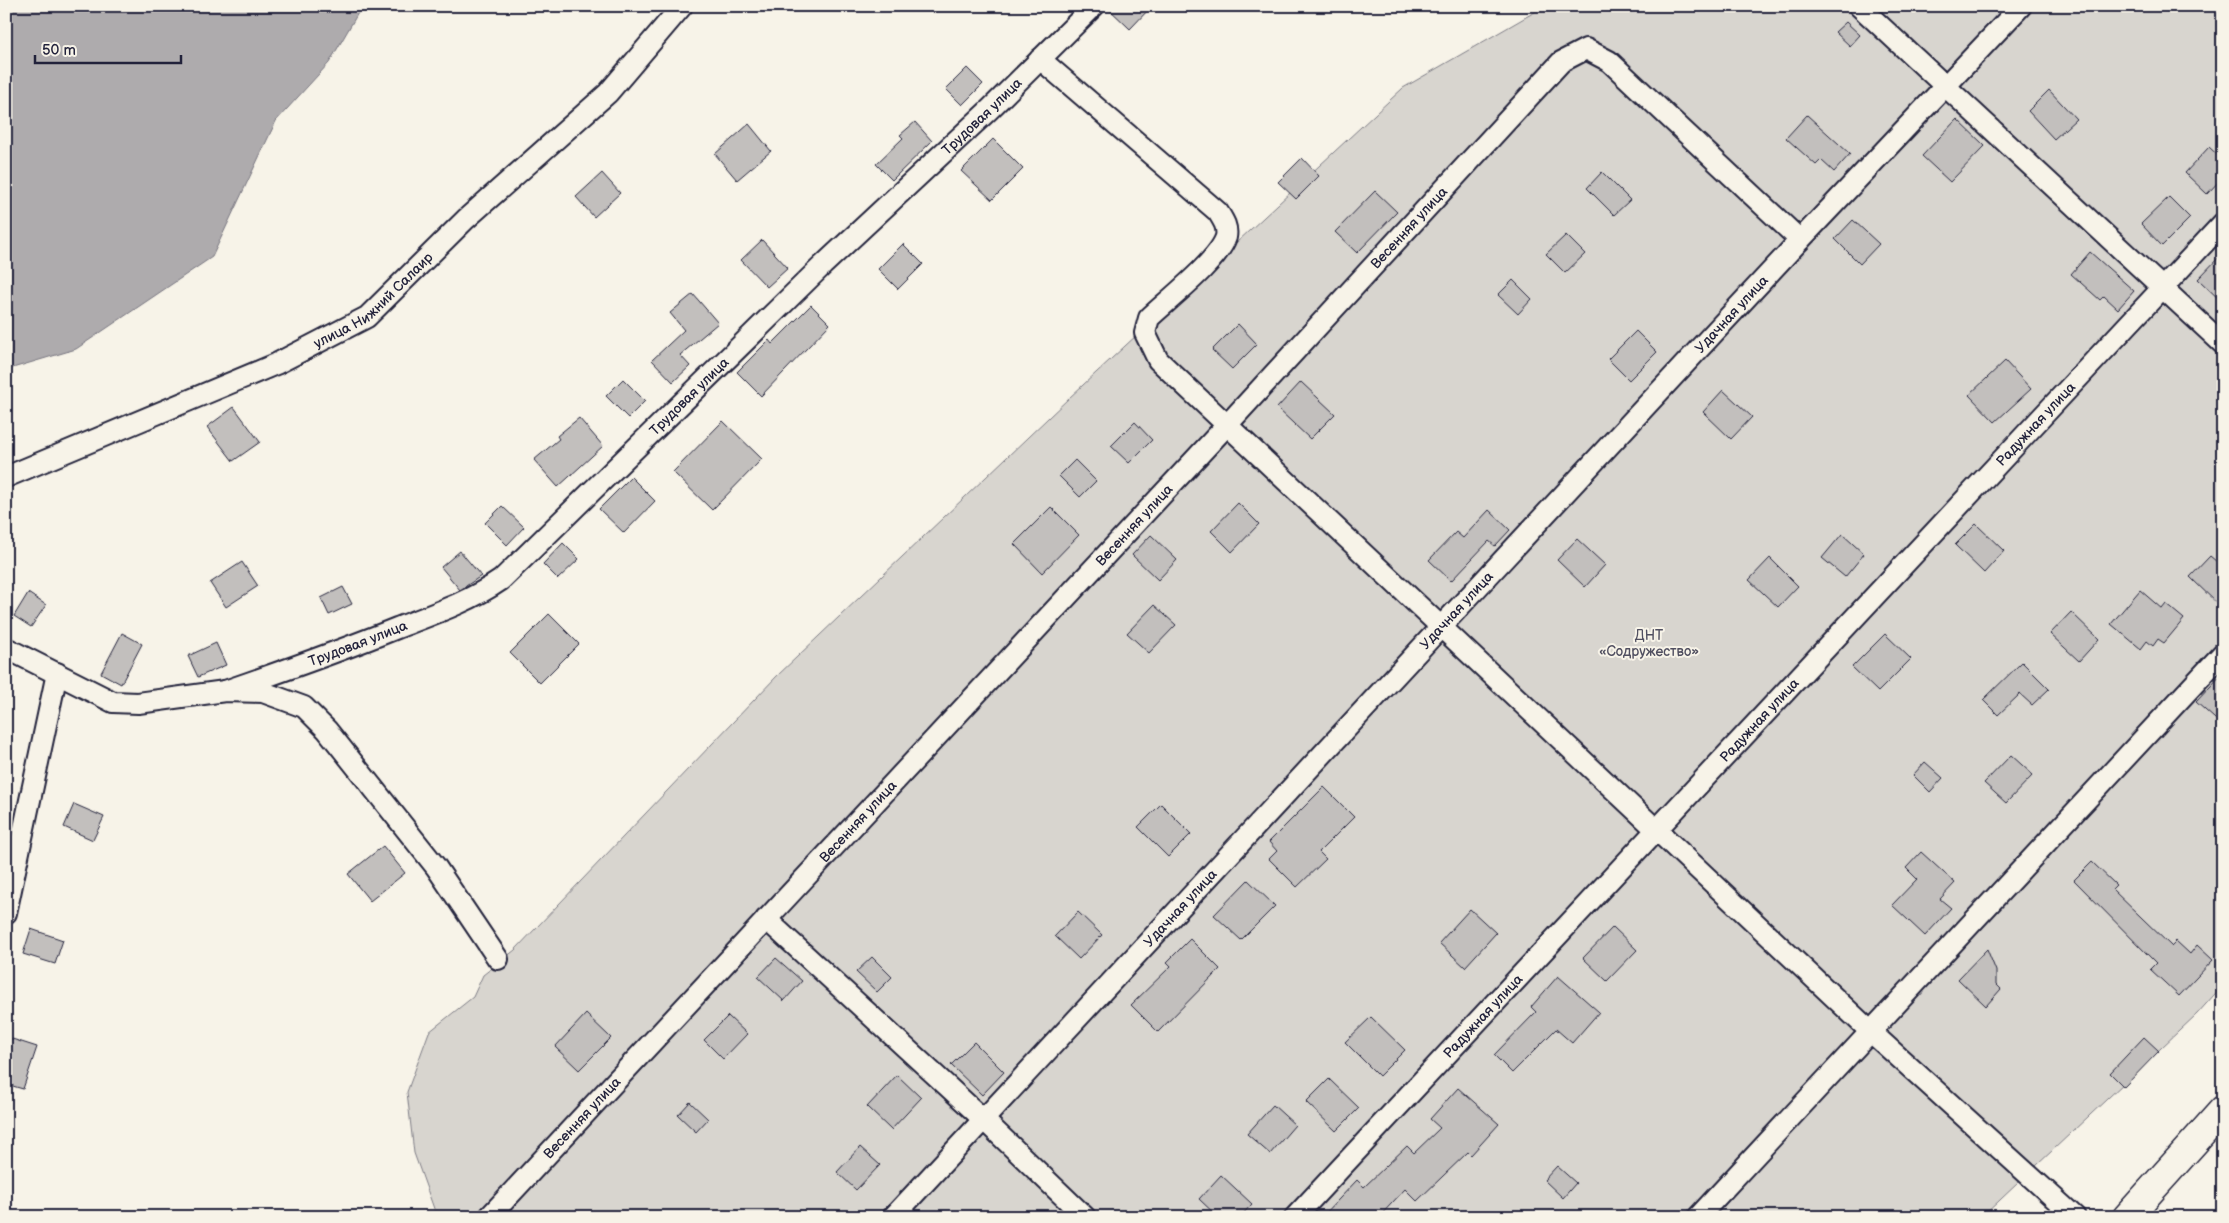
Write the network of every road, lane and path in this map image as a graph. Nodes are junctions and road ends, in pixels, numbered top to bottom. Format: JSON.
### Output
{"nodes":[{"id":1,"x":1094,"y":6,"type":"edge"},
{"id":2,"x":1859,"y":6,"type":"edge"},
{"id":3,"x":2021,"y":6,"type":"edge"},
{"id":4,"x":676,"y":13,"type":"edge"},
{"id":5,"x":1040,"y":59,"type":"junction"},
{"id":6,"x":1946,"y":88,"type":"junction"},
{"id":7,"x":2223,"y":223,"type":"edge"},
{"id":8,"x":1800,"y":240,"type":"junction"},
{"id":9,"x":2161,"y":287,"type":"junction"},
{"id":10,"x":2223,"y":344,"type":"edge"},
{"id":11,"x":1227,"y":425,"type":"junction"},
{"id":12,"x":6,"y":477,"type":"edge"},
{"id":13,"x":1442,"y":627,"type":"junction"},
{"id":14,"x":6,"y":648,"type":"edge"},
{"id":15,"x":2223,"y":653,"type":"edge"},
{"id":16,"x":57,"y":673,"type":"junction"},
{"id":17,"x":225,"y":691,"type":"junction"},
{"id":18,"x":1657,"y":830,"type":"junction"},
{"id":19,"x":6,"y":913,"type":"edge"},
{"id":20,"x":766,"y":919,"type":"junction"},
{"id":21,"x":498,"y":959,"type":"dead end"},
{"id":22,"x":1871,"y":1032,"type":"junction"},
{"id":23,"x":2223,"y":1110,"type":"edge"},
{"id":24,"x":983,"y":1119,"type":"junction"},
{"id":25,"x":489,"y":1217,"type":"edge"},
{"id":26,"x":892,"y":1217,"type":"edge"},
{"id":27,"x":1085,"y":1217,"type":"edge"},
{"id":28,"x":1295,"y":1217,"type":"edge"},
{"id":29,"x":1698,"y":1217,"type":"edge"},
{"id":30,"x":2075,"y":1217,"type":"edge"},
{"id":31,"x":2128,"y":1217,"type":"edge"}],
"edges":[{"from":1,"to":5,"type":"street","name":"Трудовая улица"},
{"from":2,"to":6,"type":"street"},
{"from":3,"to":6,"type":"street","name":"Удачная улица"},
{"from":4,"to":12,"type":"street","name":"улица Нижний Салаир"},
{"from":5,"to":11,"type":"street"},
{"from":5,"to":17,"type":"street","name":"Трудовая улица"},
{"from":6,"to":8,"type":"street","name":"Удачная улица"},
{"from":6,"to":9,"type":"street"},
{"from":7,"to":9,"type":"street","name":"Радужная улица"},
{"from":8,"to":11,"type":"street","name":"Весенняя улица"},
{"from":8,"to":13,"type":"street","name":"Удачная улица"},
{"from":9,"to":10,"type":"street"},
{"from":9,"to":18,"type":"street","name":"Радужная улица"},
{"from":11,"to":13,"type":"street"},
{"from":11,"to":20,"type":"street","name":"Весенняя улица"},
{"from":13,"to":18,"type":"street"},
{"from":13,"to":24,"type":"street","name":"Удачная улица"},
{"from":14,"to":16,"type":"street"},
{"from":15,"to":22,"type":"street"},
{"from":16,"to":17,"type":"street"},
{"from":16,"to":19,"type":"street"},
{"from":17,"to":21,"type":"street"},
{"from":18,"to":22,"type":"street"},
{"from":18,"to":28,"type":"street","name":"Радужная улица"},
{"from":20,"to":24,"type":"street"},
{"from":20,"to":25,"type":"street","name":"Весенняя улица"},
{"from":22,"to":29,"type":"street"},
{"from":22,"to":30,"type":"street"},
{"from":23,"to":31,"type":"street"},
{"from":24,"to":26,"type":"street","name":"Удачная улица"},
{"from":24,"to":27,"type":"street"}]}
